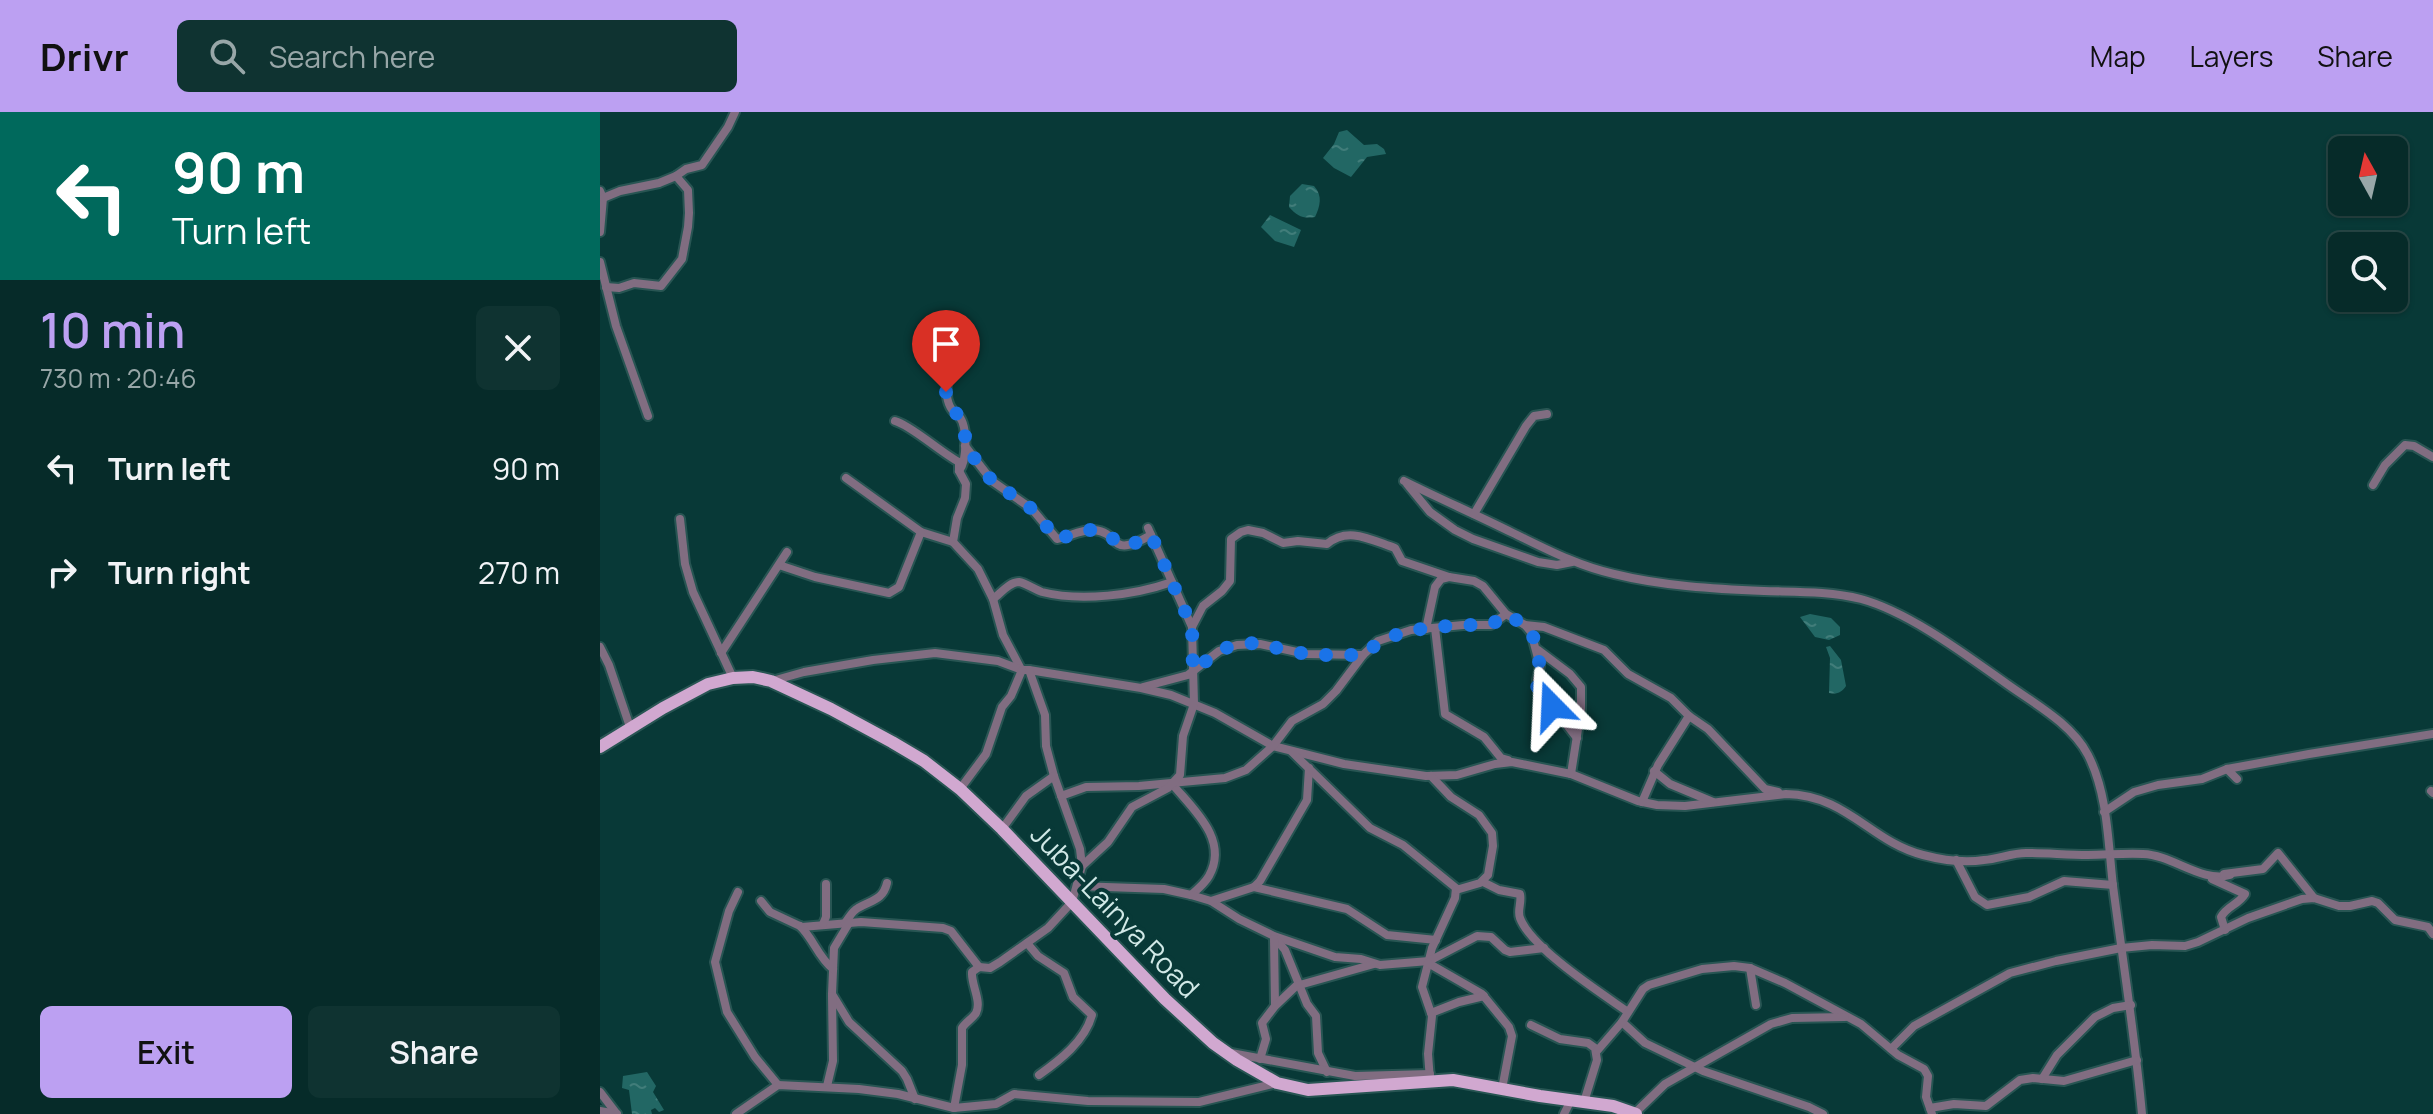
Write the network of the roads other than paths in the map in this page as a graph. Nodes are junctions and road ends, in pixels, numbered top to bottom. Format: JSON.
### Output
{"nodes":[{"id":1,"x":735,"y":112,"type":"edge"},
{"id":2,"x":676,"y":176,"type":"junction"},
{"id":3,"x":601,"y":194,"type":"edge"},
{"id":4,"x":600,"y":232,"type":"edge"},
{"id":5,"x":601,"y":267,"type":"edge"},
{"id":6,"x":606,"y":287,"type":"junction"},
{"id":7,"x":938,"y":371,"type":"dead end"},
{"id":8,"x":1547,"y":414,"type":"dead end"},
{"id":9,"x":648,"y":416,"type":"dead end"},
{"id":10,"x":895,"y":421,"type":"dead end"},
{"id":11,"x":965,"y":446,"type":"junction"},
{"id":12,"x":2433,"y":457,"type":"edge"},
{"id":13,"x":959,"y":471,"type":"junction"},
{"id":14,"x":846,"y":478,"type":"dead end"},
{"id":15,"x":2373,"y":485,"type":"dead end"},
{"id":16,"x":1474,"y":514,"type":"junction"},
{"id":17,"x":680,"y":519,"type":"dead end"},
{"id":18,"x":921,"y":532,"type":"junction"},
{"id":19,"x":953,"y":542,"type":"junction"},
{"id":20,"x":787,"y":552,"type":"dead end"},
{"id":21,"x":1573,"y":561,"type":"junction"},
{"id":22,"x":779,"y":565,"type":"junction"},
{"id":23,"x":1449,"y":577,"type":"junction"},
{"id":24,"x":1172,"y":582,"type":"junction"},
{"id":25,"x":993,"y":599,"type":"junction"},
{"id":26,"x":1506,"y":614,"type":"junction"},
{"id":27,"x":1525,"y":625,"type":"junction"},
{"id":28,"x":1192,"y":627,"type":"junction"},
{"id":29,"x":1430,"y":628,"type":"junction"},
{"id":30,"x":600,"y":647,"type":"edge"},
{"id":31,"x":1537,"y":649,"type":"junction"},
{"id":32,"x":721,"y":653,"type":"junction"},
{"id":33,"x":1363,"y":655,"type":"junction"},
{"id":34,"x":1025,"y":670,"type":"junction"},
{"id":35,"x":1193,"y":670,"type":"junction"},
{"id":36,"x":733,"y":678,"type":"junction"},
{"id":37,"x":771,"y":681,"type":"junction"},
{"id":38,"x":1141,"y":688,"type":"junction"},
{"id":39,"x":1194,"y":704,"type":"junction"},
{"id":40,"x":1689,"y":716,"type":"junction"},
{"id":41,"x":630,"y":727,"type":"junction"},
{"id":42,"x":2433,"y":734,"type":"edge"},
{"id":43,"x":1577,"y":738,"type":"junction"},
{"id":44,"x":1273,"y":746,"type":"junction"},
{"id":45,"x":600,"y":747,"type":"edge"},
{"id":46,"x":1292,"y":751,"type":"junction"},
{"id":47,"x":1512,"y":762,"type":"junction"},
{"id":48,"x":1309,"y":768,"type":"junction"},
{"id":49,"x":2227,"y":769,"type":"junction"},
{"id":50,"x":1654,"y":771,"type":"junction"},
{"id":51,"x":1571,"y":774,"type":"junction"},
{"id":52,"x":1054,"y":776,"type":"junction"},
{"id":53,"x":1431,"y":776,"type":"junction"},
{"id":54,"x":2237,"y":779,"type":"dead end"},
{"id":55,"x":1174,"y":784,"type":"junction"},
{"id":56,"x":960,"y":789,"type":"junction"},
{"id":57,"x":1786,"y":794,"type":"junction"},
{"id":58,"x":1061,"y":796,"type":"junction"},
{"id":59,"x":1642,"y":802,"type":"junction"},
{"id":60,"x":1714,"y":803,"type":"junction"},
{"id":61,"x":2104,"y":812,"type":"junction"},
{"id":62,"x":1002,"y":829,"type":"junction"},
{"id":63,"x":2109,"y":854,"type":"junction"},
{"id":64,"x":1956,"y":860,"type":"junction"},
{"id":65,"x":1082,"y":866,"type":"junction"},
{"id":66,"x":2230,"y":875,"type":"dead end"},
{"id":67,"x":2208,"y":877,"type":"junction"},
{"id":68,"x":1483,"y":882,"type":"junction"},
{"id":69,"x":887,"y":883,"type":"dead end"},
{"id":70,"x":826,"y":884,"type":"dead end"},
{"id":71,"x":2113,"y":885,"type":"junction"},
{"id":72,"x":1077,"y":886,"type":"junction"},
{"id":73,"x":1254,"y":887,"type":"junction"},
{"id":74,"x":1456,"y":890,"type":"junction"},
{"id":75,"x":738,"y":892,"type":"dead end"},
{"id":76,"x":1191,"y":895,"type":"junction"},
{"id":77,"x":2314,"y":898,"type":"junction"},
{"id":78,"x":761,"y":901,"type":"dead end"},
{"id":79,"x":1211,"y":901,"type":"junction"},
{"id":80,"x":1072,"y":902,"type":"junction"},
{"id":81,"x":847,"y":923,"type":"junction"},
{"id":82,"x":823,"y":924,"type":"junction"},
{"id":83,"x":800,"y":926,"type":"junction"},
{"id":84,"x":2225,"y":930,"type":"junction"},
{"id":85,"x":2433,"y":934,"type":"edge"},
{"id":86,"x":1274,"y":936,"type":"junction"},
{"id":87,"x":1436,"y":940,"type":"junction"},
{"id":88,"x":1027,"y":943,"type":"junction"},
{"id":89,"x":1544,"y":948,"type":"junction"},
{"id":90,"x":2121,"y":948,"type":"junction"},
{"id":91,"x":1428,"y":962,"type":"junction"},
{"id":92,"x":1374,"y":964,"type":"junction"},
{"id":93,"x":979,"y":967,"type":"junction"},
{"id":94,"x":1750,"y":968,"type":"junction"},
{"id":95,"x":833,"y":969,"type":"junction"},
{"id":96,"x":1299,"y":985,"type":"junction"},
{"id":97,"x":832,"y":994,"type":"junction"},
{"id":98,"x":1484,"y":996,"type":"junction"},
{"id":99,"x":1756,"y":1005,"type":"dead end"},
{"id":100,"x":2131,"y":1005,"type":"junction"},
{"id":101,"x":1275,"y":1006,"type":"junction"},
{"id":102,"x":1628,"y":1012,"type":"junction"},
{"id":103,"x":1431,"y":1013,"type":"junction"},
{"id":104,"x":1846,"y":1017,"type":"junction"},
{"id":105,"x":1622,"y":1022,"type":"junction"},
{"id":106,"x":1531,"y":1025,"type":"dead end"},
{"id":107,"x":1891,"y":1049,"type":"junction"},
{"id":108,"x":1597,"y":1051,"type":"junction"},
{"id":109,"x":1226,"y":1052,"type":"junction"},
{"id":110,"x":1260,"y":1059,"type":"junction"},
{"id":111,"x":2137,"y":1060,"type":"junction"},
{"id":112,"x":1695,"y":1067,"type":"junction"},
{"id":113,"x":1327,"y":1072,"type":"junction"},
{"id":114,"x":1039,"y":1075,"type":"dead end"},
{"id":115,"x":1430,"y":1077,"type":"junction"},
{"id":116,"x":2042,"y":1079,"type":"junction"},
{"id":117,"x":1277,"y":1083,"type":"junction"},
{"id":118,"x":778,"y":1085,"type":"junction"},
{"id":119,"x":827,"y":1086,"type":"dead end"},
{"id":120,"x":1502,"y":1089,"type":"junction"},
{"id":121,"x":600,"y":1092,"type":"edge"},
{"id":122,"x":915,"y":1099,"type":"junction"},
{"id":123,"x":1577,"y":1101,"type":"junction"},
{"id":124,"x":1199,"y":1102,"type":"junction"},
{"id":125,"x":954,"y":1108,"type":"junction"},
{"id":126,"x":600,"y":1111,"type":"edge"},
{"id":127,"x":1931,"y":1111,"type":"edge"},
{"id":128,"x":617,"y":1113,"type":"edge"},
{"id":129,"x":736,"y":1114,"type":"edge"},
{"id":130,"x":1198,"y":1114,"type":"edge"},
{"id":131,"x":1564,"y":1114,"type":"edge"},
{"id":132,"x":1636,"y":1114,"type":"edge"},
{"id":133,"x":1823,"y":1114,"type":"edge"},
{"id":134,"x":2142,"y":1114,"type":"edge"}],
"edges":[{"from":1,"to":2,"type":"street"},
{"from":2,"to":3,"type":"street"},
{"from":2,"to":6,"type":"street"},
{"from":3,"to":4,"type":"street"},
{"from":5,"to":6,"type":"street"},
{"from":6,"to":9,"type":"street"},
{"from":7,"to":11,"type":"street"},
{"from":8,"to":16,"type":"street"},
{"from":10,"to":13,"type":"street"},
{"from":11,"to":13,"type":"street"},
{"from":11,"to":24,"type":"street"},
{"from":12,"to":15,"type":"street"},
{"from":13,"to":19,"type":"street"},
{"from":14,"to":18,"type":"street"},
{"from":16,"to":21,"type":"street"},
{"from":16,"to":21,"type":"street"},
{"from":17,"to":32,"type":"street"},
{"from":18,"to":19,"type":"street"},
{"from":18,"to":22,"type":"street"},
{"from":19,"to":25,"type":"street"},
{"from":20,"to":22,"type":"street"},
{"from":21,"to":61,"type":"street"},
{"from":22,"to":32,"type":"street"},
{"from":23,"to":26,"type":"street"},
{"from":23,"to":28,"type":"street"},
{"from":23,"to":29,"type":"street"},
{"from":24,"to":25,"type":"street"},
{"from":24,"to":28,"type":"street"},
{"from":25,"to":34,"type":"street"},
{"from":26,"to":27,"type":"street"},
{"from":26,"to":29,"type":"street"},
{"from":27,"to":31,"type":"street"},
{"from":27,"to":40,"type":"street"},
{"from":28,"to":35,"type":"street"},
{"from":29,"to":33,"type":"street"},
{"from":29,"to":47,"type":"street"},
{"from":30,"to":41,"type":"street"},
{"from":31,"to":43,"type":"street"},
{"from":31,"to":43,"type":"street"},
{"from":32,"to":36,"type":"street"},
{"from":33,"to":35,"type":"street"},
{"from":33,"to":44,"type":"street"},
{"from":34,"to":37,"type":"street"},
{"from":34,"to":38,"type":"street"},
{"from":34,"to":52,"type":"street"},
{"from":34,"to":56,"type":"street"},
{"from":35,"to":38,"type":"street"},
{"from":35,"to":39,"type":"street"},
{"from":36,"to":37,"type":"main road","name":"Juba-Lainya Road"},
{"from":36,"to":41,"type":"main road","name":"Juba-Lainya Road"},
{"from":37,"to":56,"type":"main road","name":"Juba-Lainya Road"},
{"from":38,"to":39,"type":"street"},
{"from":39,"to":44,"type":"street"},
{"from":39,"to":55,"type":"street"},
{"from":40,"to":50,"type":"street"},
{"from":40,"to":57,"type":"street"},
{"from":41,"to":45,"type":"main road","name":"Juba-Lainya Road"},
{"from":42,"to":49,"type":"street"},
{"from":43,"to":51,"type":"street"},
{"from":44,"to":46,"type":"street"},
{"from":44,"to":55,"type":"street"},
{"from":46,"to":48,"type":"street"},
{"from":46,"to":53,"type":"street"},
{"from":47,"to":51,"type":"street"},
{"from":47,"to":53,"type":"street"},
{"from":48,"to":73,"type":"street"},
{"from":48,"to":74,"type":"street"},
{"from":49,"to":54,"type":"street"},
{"from":49,"to":61,"type":"street"},
{"from":50,"to":59,"type":"street"},
{"from":50,"to":60,"type":"street"},
{"from":51,"to":59,"type":"street"},
{"from":52,"to":58,"type":"street"},
{"from":52,"to":62,"type":"street"},
{"from":53,"to":68,"type":"street"},
{"from":55,"to":58,"type":"street"},
{"from":55,"to":65,"type":"street"},
{"from":55,"to":76,"type":"street"},
{"from":56,"to":62,"type":"main road","name":"Juba-Lainya Road"},
{"from":57,"to":60,"type":"street"},
{"from":57,"to":64,"type":"street"},
{"from":58,"to":65,"type":"street"},
{"from":59,"to":60,"type":"street"},
{"from":61,"to":63,"type":"street"},
{"from":62,"to":80,"type":"main road","name":"Juba-Lainya Road"},
{"from":63,"to":64,"type":"street"},
{"from":63,"to":67,"type":"street"},
{"from":63,"to":71,"type":"street"},
{"from":64,"to":71,"type":"street"},
{"from":65,"to":72,"type":"street"},
{"from":66,"to":67,"type":"street"},
{"from":67,"to":77,"type":"street"},
{"from":67,"to":84,"type":"street"},
{"from":68,"to":74,"type":"street"},
{"from":68,"to":89,"type":"street"},
{"from":69,"to":81,"type":"street"},
{"from":70,"to":82,"type":"street"},
{"from":71,"to":90,"type":"street"},
{"from":72,"to":76,"type":"street"},
{"from":72,"to":80,"type":"street"},
{"from":73,"to":79,"type":"street"},
{"from":73,"to":87,"type":"street"},
{"from":74,"to":87,"type":"street"},
{"from":75,"to":118,"type":"street"},
{"from":76,"to":79,"type":"street"},
{"from":77,"to":84,"type":"street"},
{"from":77,"to":85,"type":"street"},
{"from":78,"to":83,"type":"street"},
{"from":79,"to":86,"type":"street"},
{"from":80,"to":88,"type":"street"},
{"from":80,"to":109,"type":"main road","name":"Juba-Lainya Road"},
{"from":81,"to":82,"type":"street"},
{"from":81,"to":93,"type":"street"},
{"from":81,"to":95,"type":"street"},
{"from":82,"to":83,"type":"street"},
{"from":83,"to":95,"type":"street"},
{"from":84,"to":90,"type":"street"},
{"from":86,"to":92,"type":"street"},
{"from":86,"to":96,"type":"street"},
{"from":86,"to":101,"type":"street"},
{"from":87,"to":91,"type":"street"},
{"from":88,"to":93,"type":"street"},
{"from":88,"to":114,"type":"street"},
{"from":89,"to":91,"type":"street"},
{"from":89,"to":102,"type":"street"},
{"from":90,"to":100,"type":"street"},
{"from":90,"to":107,"type":"street"},
{"from":91,"to":92,"type":"street"},
{"from":91,"to":98,"type":"street"},
{"from":91,"to":103,"type":"street"},
{"from":92,"to":96,"type":"street"},
{"from":93,"to":125,"type":"street"},
{"from":94,"to":99,"type":"street"},
{"from":94,"to":102,"type":"street"},
{"from":94,"to":104,"type":"street"},
{"from":95,"to":97,"type":"street"},
{"from":96,"to":101,"type":"street"},
{"from":96,"to":113,"type":"street"},
{"from":97,"to":119,"type":"street"},
{"from":97,"to":122,"type":"street"},
{"from":98,"to":103,"type":"street"},
{"from":98,"to":120,"type":"street"},
{"from":100,"to":111,"type":"street"},
{"from":100,"to":116,"type":"street"},
{"from":101,"to":110,"type":"street"},
{"from":102,"to":105,"type":"street"},
{"from":103,"to":115,"type":"street"},
{"from":104,"to":107,"type":"street"},
{"from":104,"to":112,"type":"street"},
{"from":105,"to":108,"type":"street"},
{"from":105,"to":112,"type":"street"},
{"from":106,"to":108,"type":"street"},
{"from":107,"to":127,"type":"street"},
{"from":108,"to":123,"type":"street"},
{"from":109,"to":110,"type":"street"},
{"from":109,"to":117,"type":"main road","name":"Juba-Lainya Road"},
{"from":110,"to":113,"type":"street"},
{"from":111,"to":116,"type":"street"},
{"from":111,"to":134,"type":"street"},
{"from":112,"to":132,"type":"street"},
{"from":112,"to":133,"type":"street"},
{"from":113,"to":115,"type":"street"},
{"from":115,"to":117,"type":"main road","name":"Juba-Lainya Road"},
{"from":115,"to":120,"type":"main road","name":"Juba-Lainya Road"},
{"from":116,"to":127,"type":"street"},
{"from":117,"to":124,"type":"street"},
{"from":118,"to":122,"type":"street"},
{"from":118,"to":129,"type":"street"},
{"from":120,"to":123,"type":"main road","name":"Juba-Lainya Road"},
{"from":121,"to":128,"type":"street"},
{"from":122,"to":125,"type":"street"},
{"from":123,"to":131,"type":"street"},
{"from":123,"to":132,"type":"main road","name":"Juba-Lainya Road"},
{"from":124,"to":125,"type":"street"},
{"from":124,"to":130,"type":"street"},
{"from":126,"to":128,"type":"street"}]}
